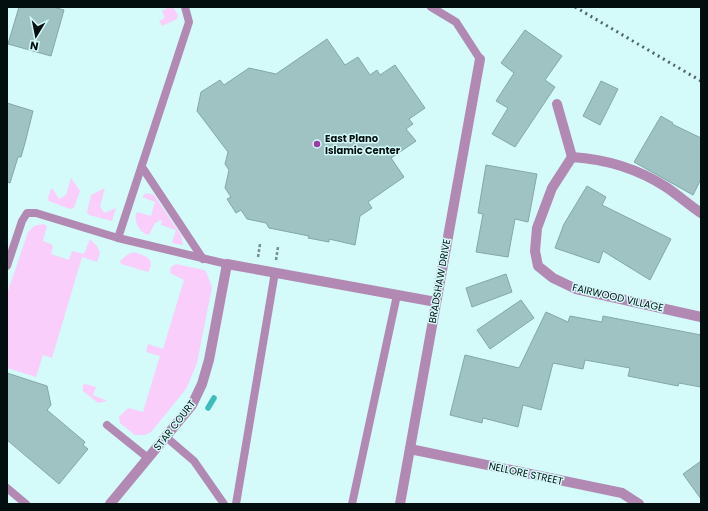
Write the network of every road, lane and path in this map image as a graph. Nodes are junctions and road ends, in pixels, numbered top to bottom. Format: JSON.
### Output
{"nodes":[{"id":1,"x":185,"y":7,"type":"edge"},
{"id":2,"x":431,"y":7,"type":"edge"},
{"id":3,"x":480,"y":59,"type":"joint"},
{"id":4,"x":557,"y":104,"type":"dead end"},
{"id":5,"x":572,"y":157,"type":"junction"},
{"id":6,"x":142,"y":167,"type":"junction"},
{"id":7,"x":701,"y":213,"type":"edge"},
{"id":8,"x":118,"y":238,"type":"junction"},
{"id":9,"x":260,"y":244,"type":"dead end"},
{"id":10,"x":278,"y":247,"type":"dead end"},
{"id":11,"x":203,"y":259,"type":"junction"},
{"id":12,"x":257,"y":260,"type":"dead end"},
{"id":13,"x":227,"y":264,"type":"junction"},
{"id":14,"x":7,"y":266,"type":"edge"},
{"id":15,"x":275,"y":268,"type":"junction"},
{"id":16,"x":397,"y":295,"type":"junction"},
{"id":17,"x":436,"y":302,"type":"junction"},
{"id":18,"x":701,"y":317,"type":"edge"},
{"id":19,"x":108,"y":425,"type":"dead end"},
{"id":20,"x":166,"y":437,"type":"junction"},
{"id":21,"x":410,"y":448,"type":"junction"},
{"id":22,"x":148,"y":458,"type":"junction"},
{"id":23,"x":7,"y":488,"type":"edge"},
{"id":24,"x":26,"y":504,"type":"edge"},
{"id":25,"x":110,"y":504,"type":"edge"},
{"id":26,"x":224,"y":504,"type":"edge"},
{"id":27,"x":236,"y":504,"type":"edge"},
{"id":28,"x":352,"y":504,"type":"edge"},
{"id":29,"x":400,"y":504,"type":"edge"},
{"id":30,"x":639,"y":504,"type":"edge"}],
"edges":[{"from":1,"to":6,"type":"lane"},
{"from":2,"to":3,"type":"lane"},
{"from":3,"to":17,"type":"street","name":"BRADSHAW DRIVE"},
{"from":4,"to":5,"type":"street"},
{"from":5,"to":7,"type":"street"},
{"from":5,"to":18,"type":"street","name":"FAIRWOOD VILLAGE"},
{"from":6,"to":8,"type":"lane"},
{"from":6,"to":11,"type":"lane"},
{"from":8,"to":11,"type":"lane"},
{"from":8,"to":14,"type":"lane"},
{"from":9,"to":12,"type":"path"},
{"from":10,"to":15,"type":"path"},
{"from":11,"to":13,"type":"lane"},
{"from":13,"to":15,"type":"street"},
{"from":13,"to":20,"type":"street","name":"STAR COURT"},
{"from":15,"to":16,"type":"street"},
{"from":15,"to":27,"type":"lane"},
{"from":16,"to":17,"type":"street"},
{"from":16,"to":28,"type":"lane"},
{"from":17,"to":21,"type":"street","name":"BRADSHAW DRIVE"},
{"from":19,"to":22,"type":"lane"},
{"from":20,"to":22,"type":"street","name":"STAR COURT"},
{"from":20,"to":26,"type":"lane"},
{"from":21,"to":29,"type":"street","name":"BRADSHAW DRIVE"},
{"from":21,"to":30,"type":"street","name":"NELLORE STREET"},
{"from":22,"to":25,"type":"street","name":"STAR COURT"},
{"from":23,"to":24,"type":"lane"}]}
